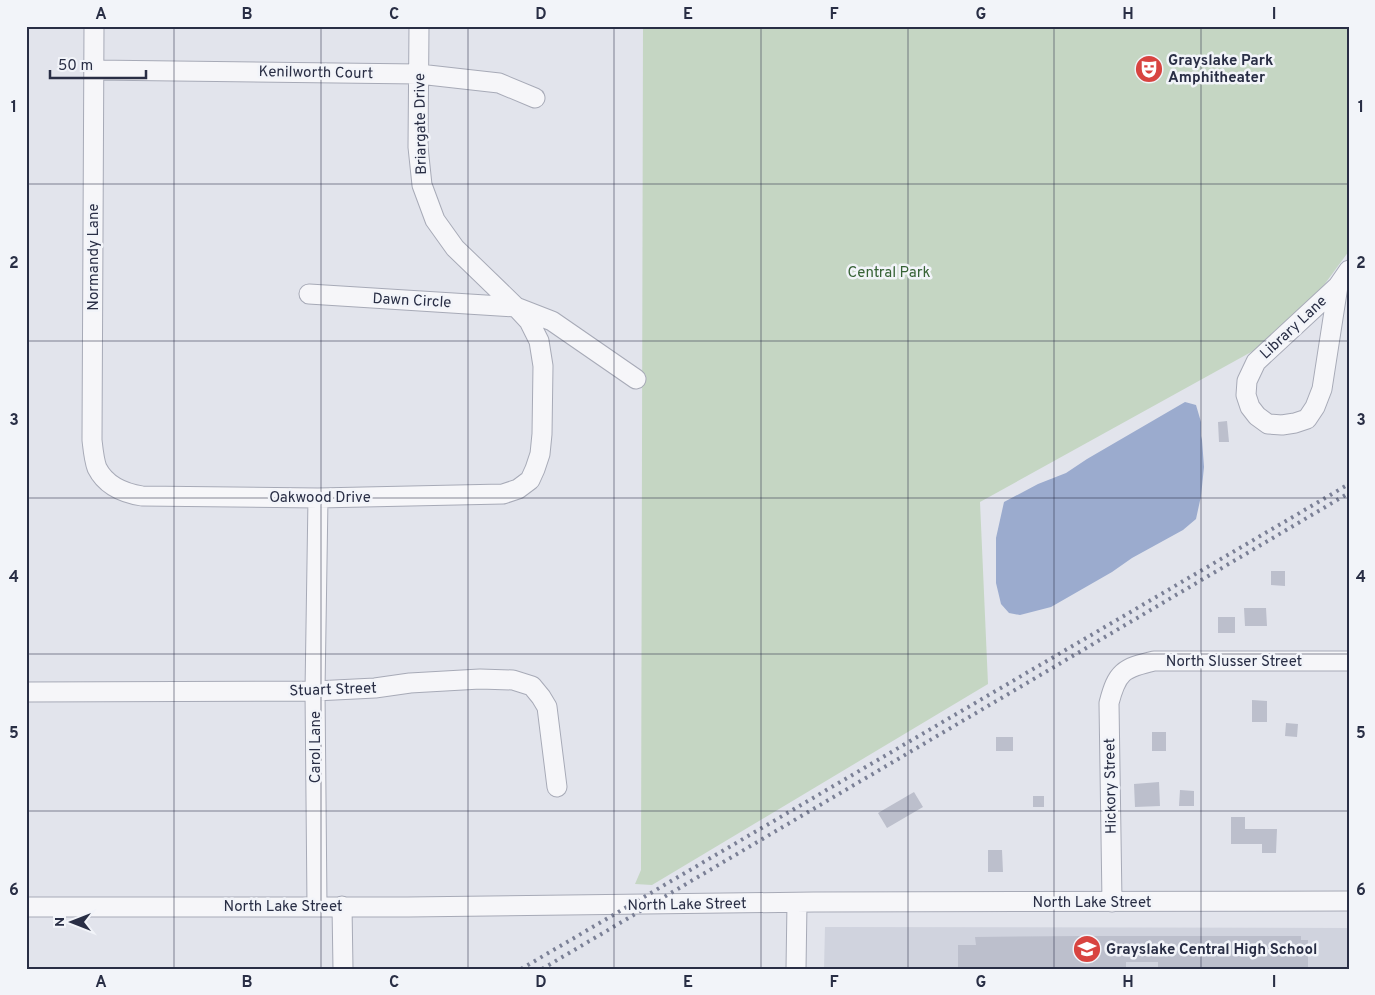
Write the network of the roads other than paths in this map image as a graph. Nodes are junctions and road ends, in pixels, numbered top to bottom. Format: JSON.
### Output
{"nodes":[{"id":1,"x":94,"y":26,"type":"edge"},
{"id":2,"x":419,"y":26,"type":"edge"},
{"id":3,"x":94,"y":70,"type":"junction"},
{"id":4,"x":419,"y":74,"type":"junction"},
{"id":5,"x":535,"y":98,"type":"dead end"},
{"id":6,"x":1349,"y":270,"type":"edge"},
{"id":7,"x":1338,"y":286,"type":"junction"},
{"id":8,"x":309,"y":294,"type":"dead end"},
{"id":9,"x":516,"y":307,"type":"junction"},
{"id":10,"x":636,"y":379,"type":"dead end"},
{"id":11,"x":530,"y":480,"type":"joint"},
{"id":12,"x":110,"y":483,"type":"joint"},
{"id":13,"x":318,"y":498,"type":"junction"},
{"id":14,"x":1349,"y":661,"type":"edge"},
{"id":15,"x":1122,"y":673,"type":"joint"},
{"id":16,"x":315,"y":690,"type":"junction"},
{"id":17,"x":26,"y":692,"type":"edge"},
{"id":18,"x":557,"y":787,"type":"dead end"},
{"id":19,"x":1349,"y":901,"type":"edge"},
{"id":20,"x":797,"y":902,"type":"junction"},
{"id":21,"x":1112,"y":902,"type":"junction"},
{"id":22,"x":316,"y":906,"type":"junction"},
{"id":23,"x":342,"y":906,"type":"junction"},
{"id":24,"x":26,"y":907,"type":"edge"},
{"id":25,"x":343,"y":969,"type":"edge"},
{"id":26,"x":796,"y":969,"type":"edge"}],
"edges":[{"from":1,"to":3,"type":"street","name":"Normandy Lane"},
{"from":2,"to":4,"type":"street","name":"Briargate Drive"},
{"from":3,"to":4,"type":"street","name":"Kenilworth Court"},
{"from":3,"to":12,"type":"street","name":"Normandy Lane"},
{"from":4,"to":5,"type":"street","name":"Kenilworth Court"},
{"from":4,"to":9,"type":"street","name":"Briargate Drive"},
{"from":6,"to":7,"type":"street","name":"Library Lane"},
{"from":7,"to":7,"type":"street","name":"Library Lane"},
{"from":8,"to":9,"type":"street","name":"Dawn Circle"},
{"from":9,"to":10,"type":"street","name":"Briargate Drive"},
{"from":9,"to":11,"type":"street","name":"Briargate Drive"},
{"from":11,"to":13,"type":"street","name":"Oakwood Drive"},
{"from":12,"to":13,"type":"street","name":"Oakwood Drive"},
{"from":13,"to":16,"type":"street","name":"Carol Lane"},
{"from":14,"to":15,"type":"street","name":"North Slusser Street"},
{"from":15,"to":21,"type":"street","name":"Hickory Street"},
{"from":16,"to":17,"type":"street","name":"Stuart Street"},
{"from":16,"to":18,"type":"street","name":"Stuart Street"},
{"from":16,"to":22,"type":"street","name":"Carol Lane"},
{"from":19,"to":21,"type":"street","name":"North Lake Street"},
{"from":20,"to":21,"type":"street","name":"North Lake Street"},
{"from":20,"to":23,"type":"street","name":"North Lake Street"},
{"from":20,"to":26,"type":"street"},
{"from":22,"to":23,"type":"street","name":"North Lake Street"},
{"from":22,"to":24,"type":"street","name":"North Lake Street"},
{"from":23,"to":25,"type":"street"}]}
